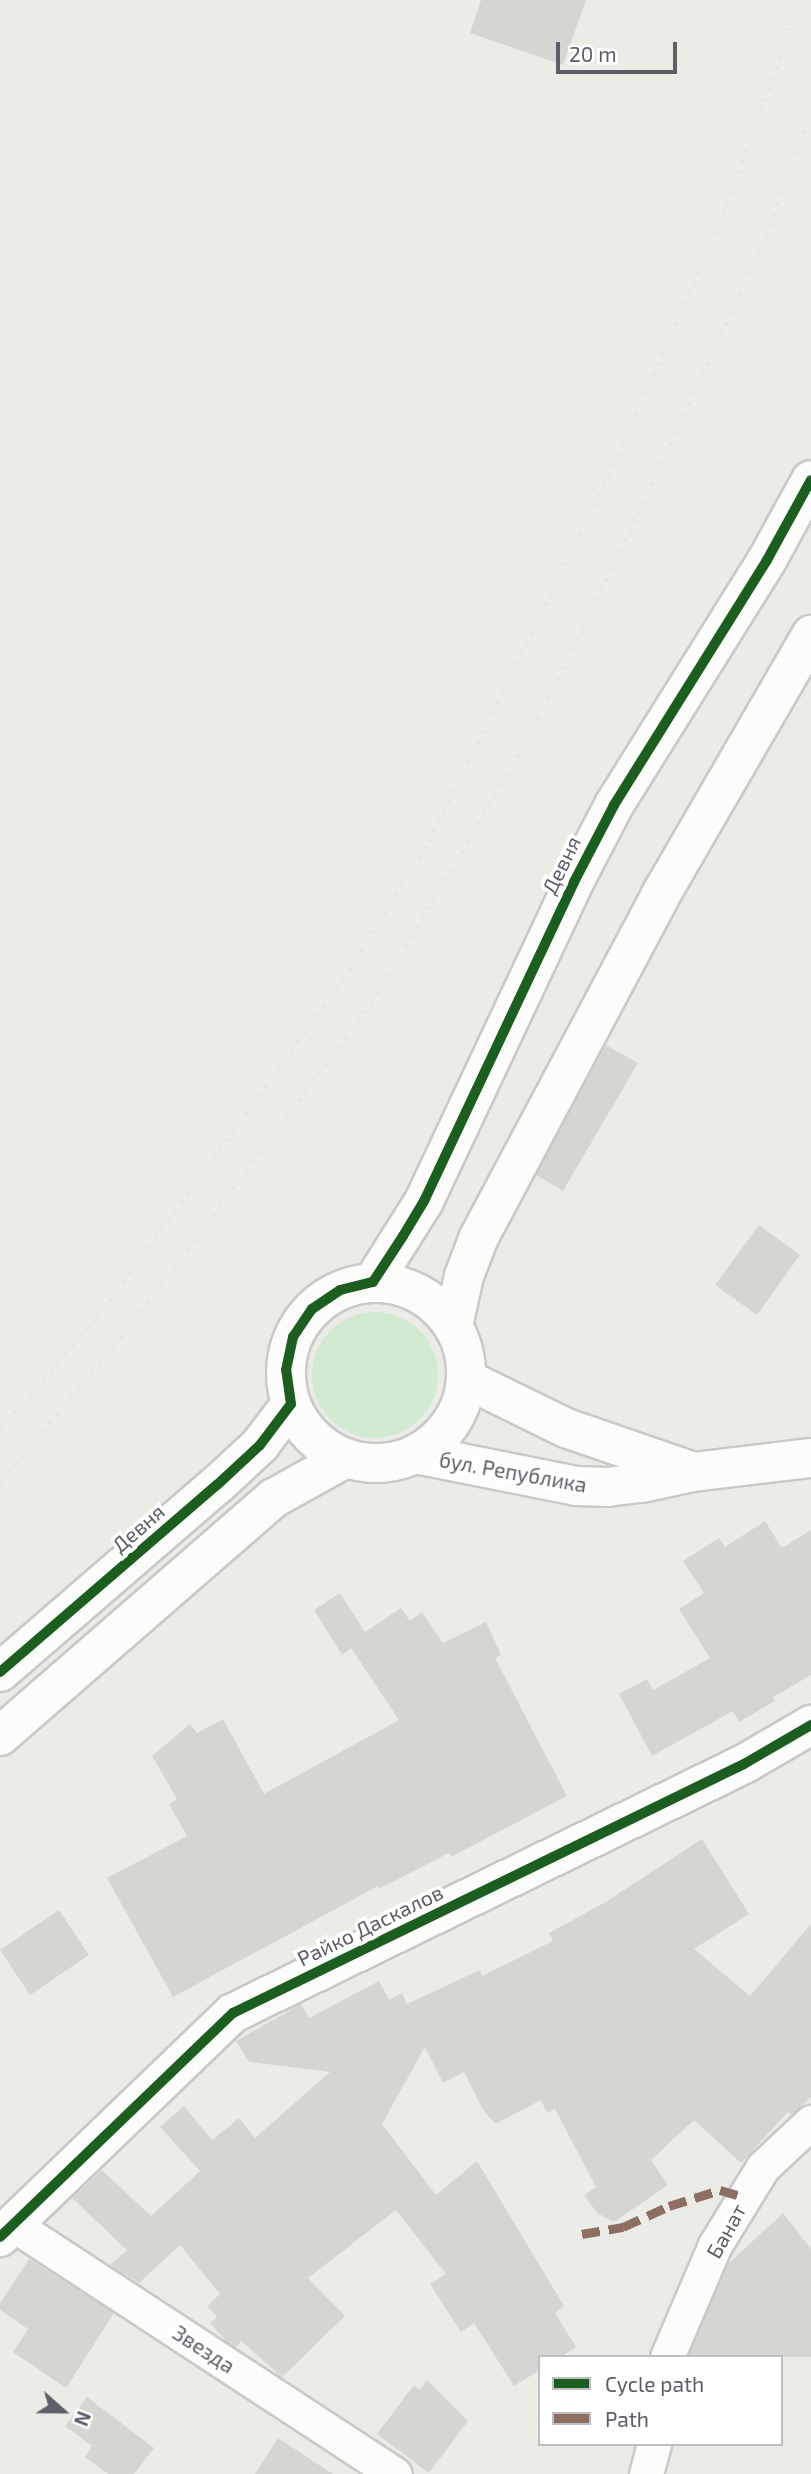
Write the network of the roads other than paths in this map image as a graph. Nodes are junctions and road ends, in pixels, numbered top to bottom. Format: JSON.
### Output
{"nodes":[{"id":1,"x":811,"y":480,"type":"edge"},
{"id":2,"x":811,"y":635,"type":"edge"},
{"id":3,"x":373,"y":1282,"type":"junction"},
{"id":4,"x":453,"y":1326,"type":"junction"},
{"id":5,"x":466,"y":1379,"type":"junction"},
{"id":6,"x":291,"y":1404,"type":"junction"},
{"id":7,"x":416,"y":1454,"type":"junction"},
{"id":8,"x":346,"y":1458,"type":"junction"},
{"id":9,"x":811,"y":1458,"type":"edge"},
{"id":10,"x":693,"y":1472,"type":"junction"},
{"id":11,"x":0,"y":1672,"type":"edge"},
{"id":12,"x":811,"y":1725,"type":"edge"},
{"id":13,"x":0,"y":1736,"type":"edge"},
{"id":14,"x":811,"y":2122,"type":"edge"},
{"id":15,"x":7,"y":2231,"type":"edge"},
{"id":16,"x":668,"y":2355,"type":"edge"},
{"id":17,"x":653,"y":2446,"type":"edge"},
{"id":18,"x":395,"y":2474,"type":"edge"},
{"id":19,"x":646,"y":2474,"type":"edge"}],
"edges":[{"from":1,"to":3,"type":"main road","name":"Девня"},
{"from":2,"to":4,"type":"main road"},
{"from":3,"to":4,"type":"main road"},
{"from":3,"to":6,"type":"main road"},
{"from":4,"to":5,"type":"main road"},
{"from":5,"to":7,"type":"main road"},
{"from":5,"to":10,"type":"main road","name":"бул. Република"},
{"from":6,"to":8,"type":"main road"},
{"from":6,"to":11,"type":"main road","name":"Девня"},
{"from":7,"to":8,"type":"main road"},
{"from":7,"to":10,"type":"main road","name":"бул. Република"},
{"from":8,"to":13,"type":"main road"},
{"from":9,"to":10,"type":"main road","name":"бул. Република"},
{"from":12,"to":15,"type":"main road","name":"Райко Даскалов"},
{"from":14,"to":16,"type":"street","name":"Банат"},
{"from":15,"to":18,"type":"street","name":"Звезда"},
{"from":17,"to":19,"type":"street"}]}
